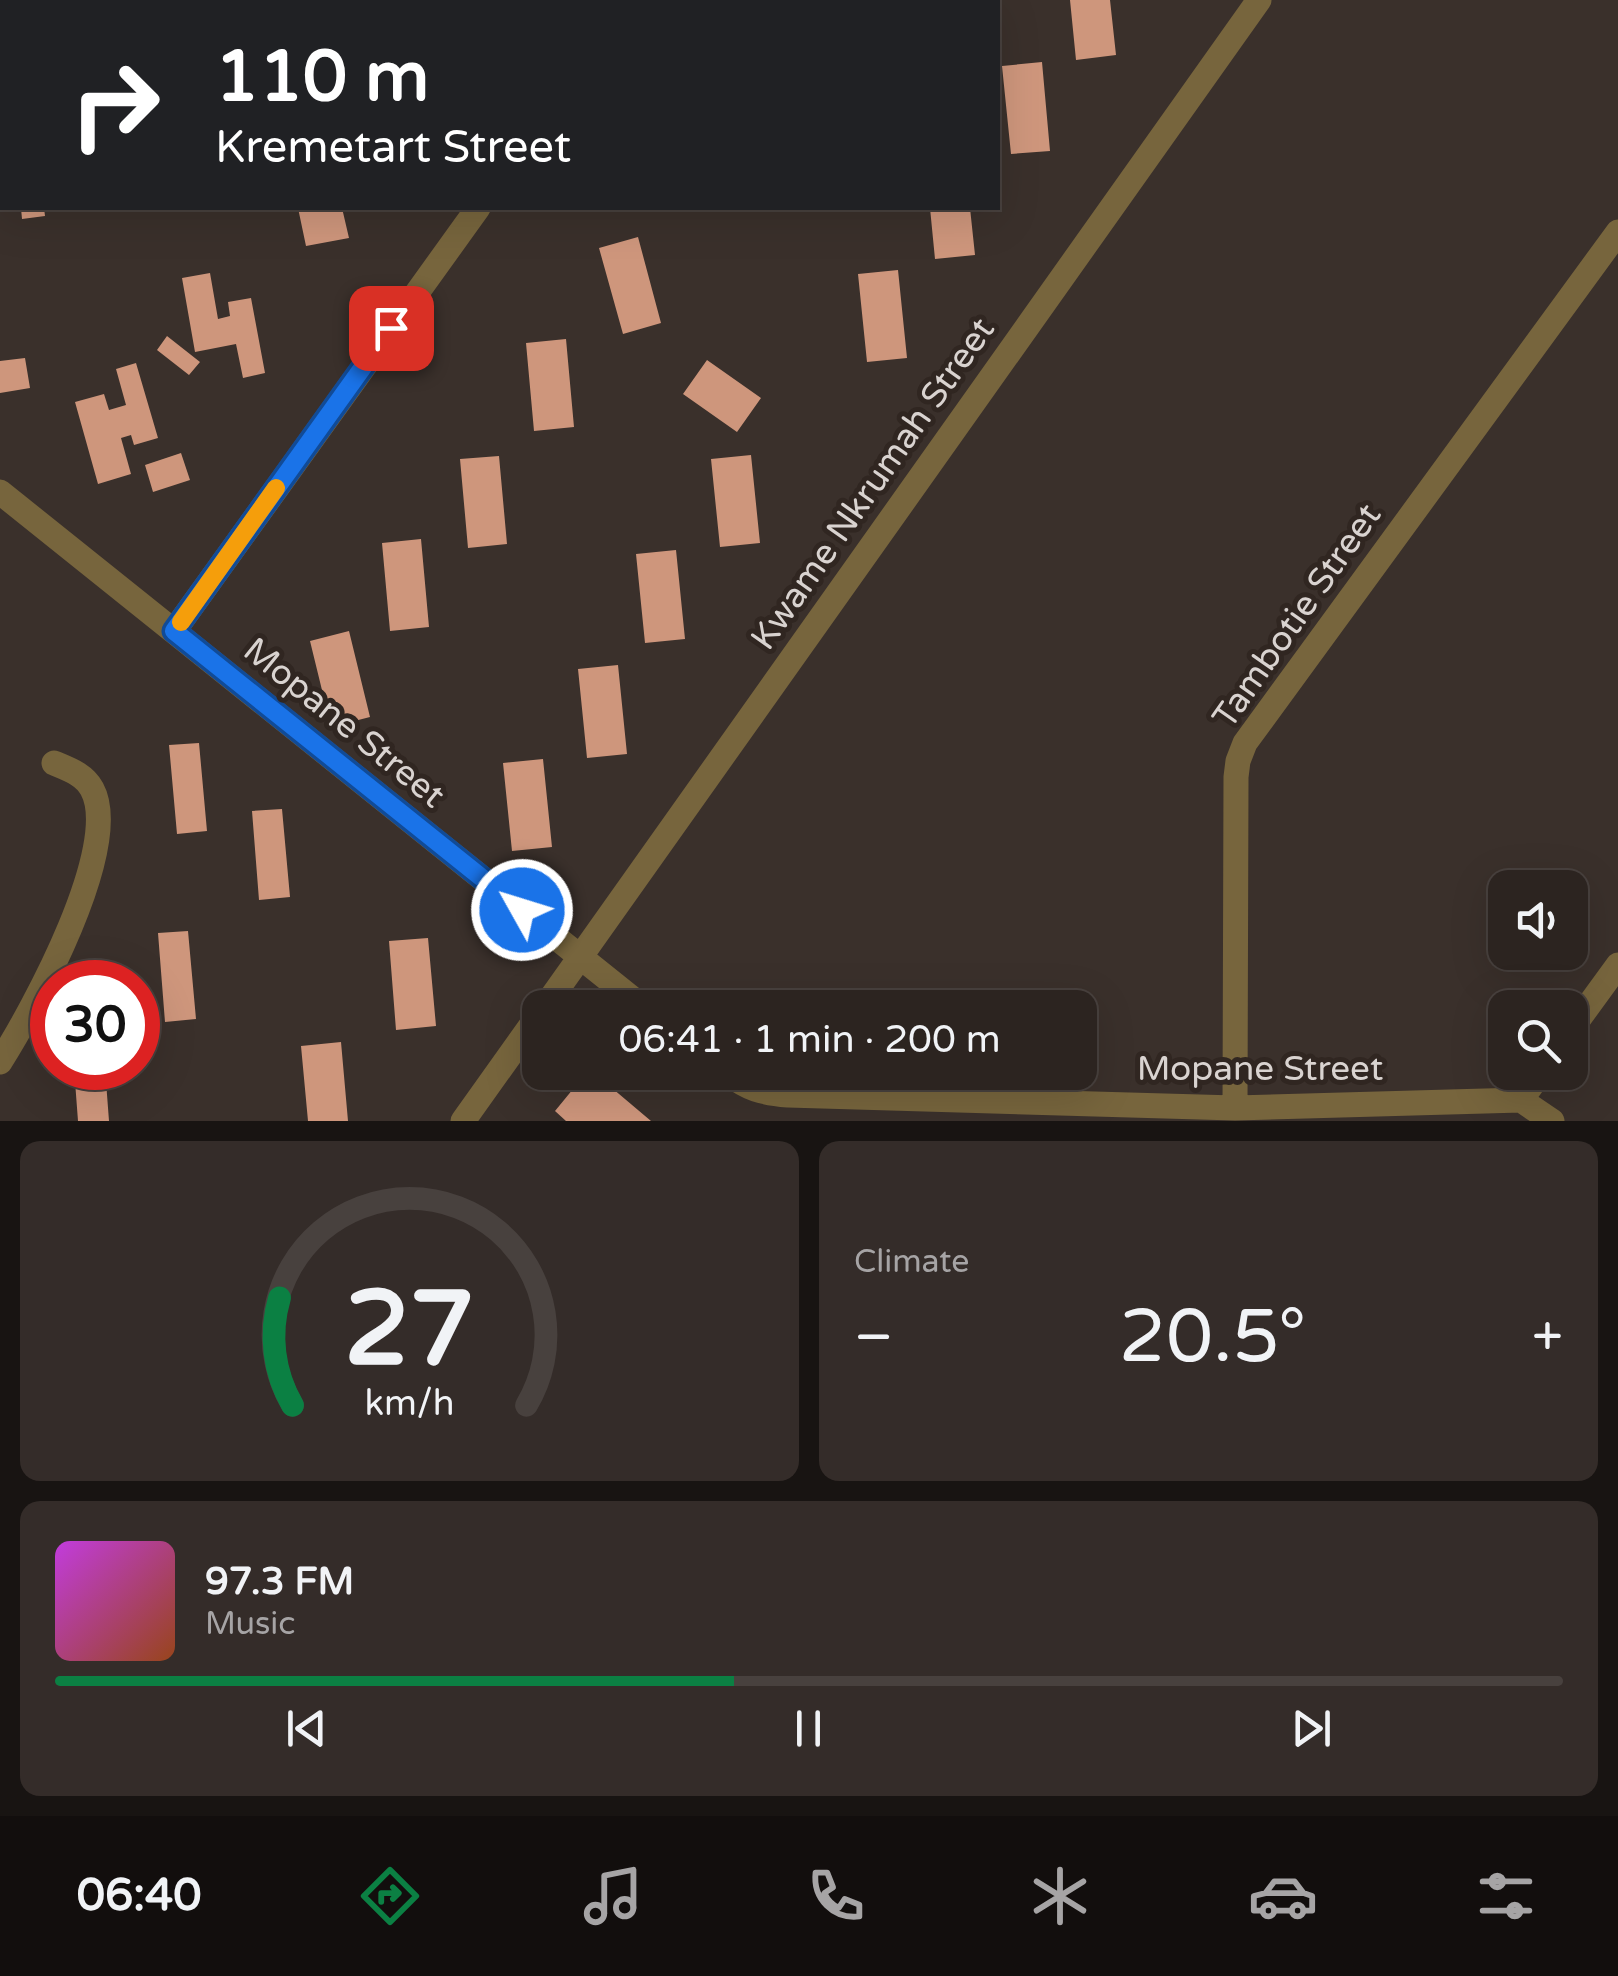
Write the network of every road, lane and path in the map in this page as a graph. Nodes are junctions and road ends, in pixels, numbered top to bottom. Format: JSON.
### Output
{"nodes":[{"id":1,"x":1259,"y":0,"type":"edge"},
{"id":2,"x":477,"y":210,"type":"edge"},
{"id":3,"x":1618,"y":232,"type":"edge"},
{"id":4,"x":0,"y":492,"type":"edge"},
{"id":5,"x":174,"y":631,"type":"junction"},
{"id":6,"x":54,"y":763,"type":"dead end"},
{"id":7,"x":580,"y":957,"type":"junction"},
{"id":8,"x":1618,"y":965,"type":"edge"},
{"id":9,"x":556,"y":990,"type":"edge"},
{"id":10,"x":621,"y":990,"type":"edge"},
{"id":11,"x":1588,"y":1007,"type":"edge"},
{"id":12,"x":522,"y":1038,"type":"edge"},
{"id":13,"x":0,"y":1062,"type":"edge"},
{"id":14,"x":756,"y":1090,"type":"edge"},
{"id":15,"x":1528,"y":1090,"type":"edge"},
{"id":16,"x":1521,"y":1100,"type":"junction"},
{"id":17,"x":1234,"y":1108,"type":"junction"},
{"id":18,"x":464,"y":1121,"type":"edge"},
{"id":19,"x":1552,"y":1121,"type":"edge"}],
"edges":[{"from":1,"to":7,"type":"street","name":"Kwame Nkrumah Street"},
{"from":2,"to":5,"type":"street"},
{"from":3,"to":17,"type":"street","name":"Tambotie Street"},
{"from":4,"to":5,"type":"street","name":"Mopane Street"},
{"from":5,"to":7,"type":"street","name":"Mopane Street"},
{"from":6,"to":13,"type":"street"},
{"from":7,"to":9,"type":"street","name":"Kwame Nkrumah Street"},
{"from":7,"to":10,"type":"street","name":"Mopane Street"},
{"from":8,"to":11,"type":"street"},
{"from":12,"to":18,"type":"street","name":"Kwame Nkrumah Street"},
{"from":14,"to":17,"type":"street","name":"Mopane Street"},
{"from":15,"to":16,"type":"street"},
{"from":16,"to":17,"type":"street","name":"Mopane Street"},
{"from":16,"to":19,"type":"street"}]}
